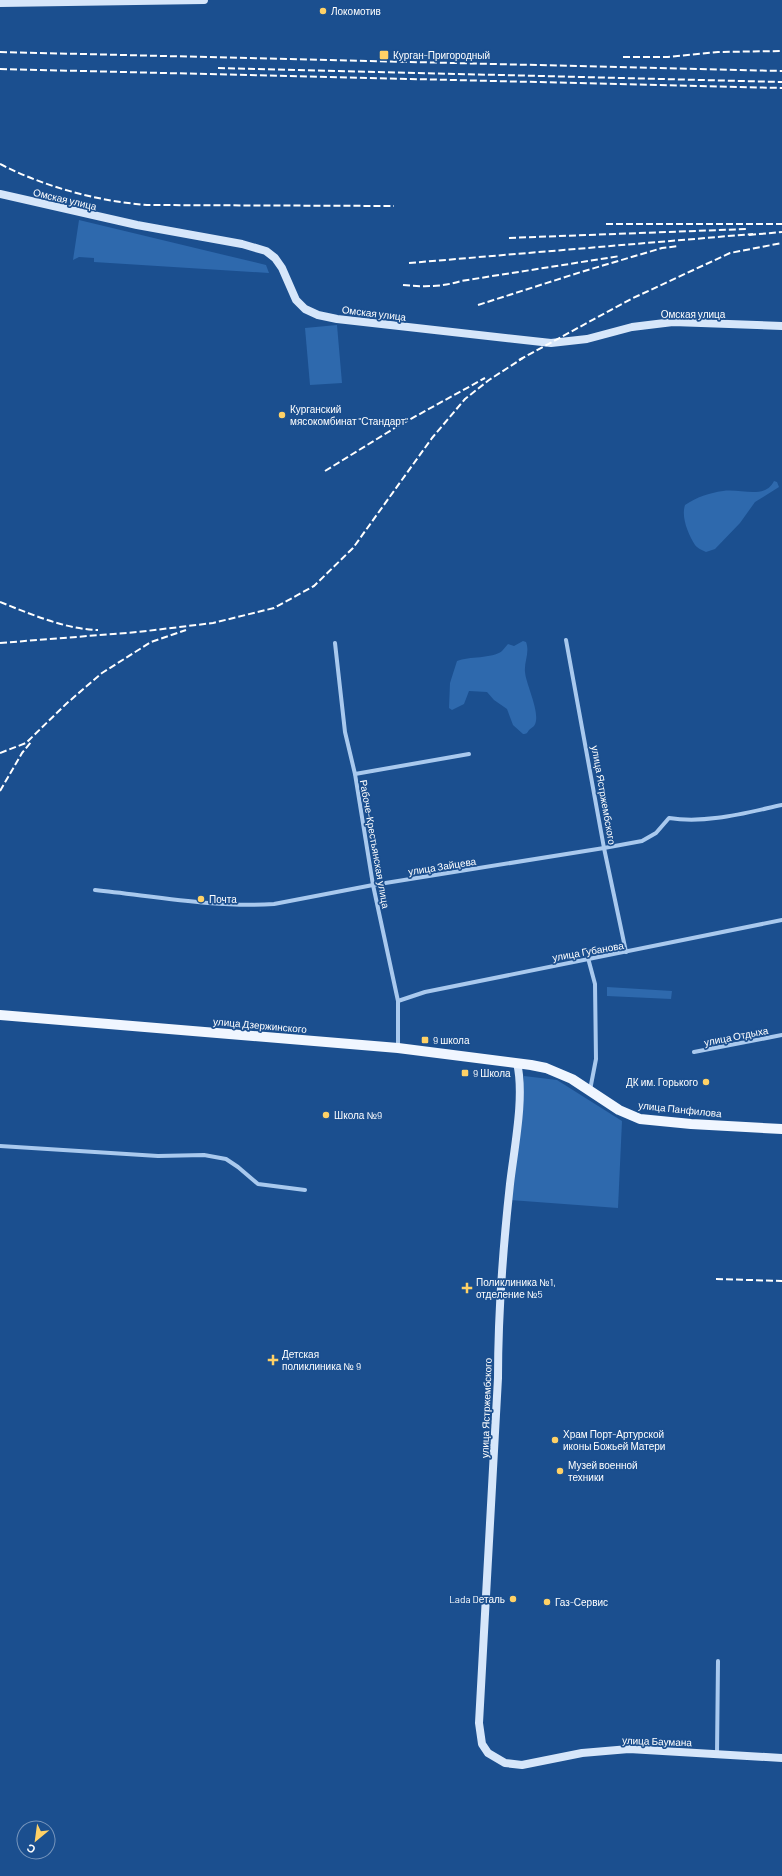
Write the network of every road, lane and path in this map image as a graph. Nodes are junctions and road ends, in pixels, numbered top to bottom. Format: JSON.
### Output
{"nodes":[{"id":1,"x":197,"y":0,"type":"edge"},
{"id":2,"x":204,"y":0,"type":"edge"},
{"id":3,"x":0,"y":3,"type":"edge"},
{"id":4,"x":0,"y":194,"type":"edge"},
{"id":5,"x":782,"y":326,"type":"edge"},
{"id":6,"x":566,"y":640,"type":"dead end"},
{"id":7,"x":334,"y":642,"type":"dead end"},
{"id":8,"x":469,"y":754,"type":"dead end"},
{"id":9,"x":355,"y":774,"type":"junction"},
{"id":10,"x":782,"y":805,"type":"edge"},
{"id":11,"x":604,"y":848,"type":"junction"},
{"id":12,"x":373,"y":885,"type":"junction"},
{"id":13,"x":95,"y":890,"type":"dead end"},
{"id":14,"x":782,"y":920,"type":"edge"},
{"id":15,"x":626,"y":952,"type":"junction"},
{"id":16,"x":588,"y":958,"type":"junction"},
{"id":17,"x":398,"y":1001,"type":"junction"},
{"id":18,"x":0,"y":1015,"type":"edge"},
{"id":19,"x":782,"y":1035,"type":"edge"},
{"id":20,"x":398,"y":1048,"type":"junction"},
{"id":21,"x":694,"y":1052,"type":"dead end"},
{"id":22,"x":517,"y":1063,"type":"junction"},
{"id":23,"x":590,"y":1091,"type":"junction"},
{"id":24,"x":782,"y":1129,"type":"edge"},
{"id":25,"x":0,"y":1146,"type":"edge"},
{"id":26,"x":305,"y":1190,"type":"dead end"},
{"id":27,"x":718,"y":1661,"type":"dead end"},
{"id":28,"x":488,"y":1753,"type":"joint"},
{"id":29,"x":717,"y":1754,"type":"junction"},
{"id":30,"x":782,"y":1758,"type":"edge"}],
"edges":[{"from":1,"to":2,"type":"main road"},
{"from":1,"to":3,"type":"main road"},
{"from":4,"to":5,"type":"main road","name":"Омская улица"},
{"from":6,"to":11,"type":"street","name":"улица Ястржембского"},
{"from":7,"to":9,"type":"street","name":"Рабоче-Крестьянская улица"},
{"from":8,"to":9,"type":"street"},
{"from":9,"to":12,"type":"street","name":"Рабоче-Крестьянская улица"},
{"from":10,"to":11,"type":"street","name":"улица Зайцева"},
{"from":11,"to":12,"type":"street","name":"улица Зайцева"},
{"from":11,"to":15,"type":"street","name":"улица Ястржембского"},
{"from":12,"to":13,"type":"street","name":"улица Зайцева"},
{"from":12,"to":17,"type":"street","name":"Рабоче-Крестьянская улица"},
{"from":14,"to":15,"type":"street","name":"улица Губанова"},
{"from":15,"to":16,"type":"street","name":"улица Губанова"},
{"from":16,"to":17,"type":"street","name":"улица Губанова"},
{"from":16,"to":23,"type":"street"},
{"from":17,"to":20,"type":"street","name":"Рабоче-Крестьянская улица"},
{"from":18,"to":20,"type":"main road","name":"улица Дзержинского"},
{"from":19,"to":21,"type":"street","name":"улица Отдыха"},
{"from":20,"to":22,"type":"main road","name":"улица Дзержинского"},
{"from":22,"to":23,"type":"main road","name":"улица Панфилова"},
{"from":22,"to":28,"type":"main road","name":"улица Ястржембского"},
{"from":23,"to":24,"type":"main road","name":"улица Панфилова"},
{"from":25,"to":26,"type":"street"},
{"from":27,"to":29,"type":"street"},
{"from":28,"to":29,"type":"main road","name":"улица Баумана"},
{"from":29,"to":30,"type":"main road","name":"улица Баумана"}]}
